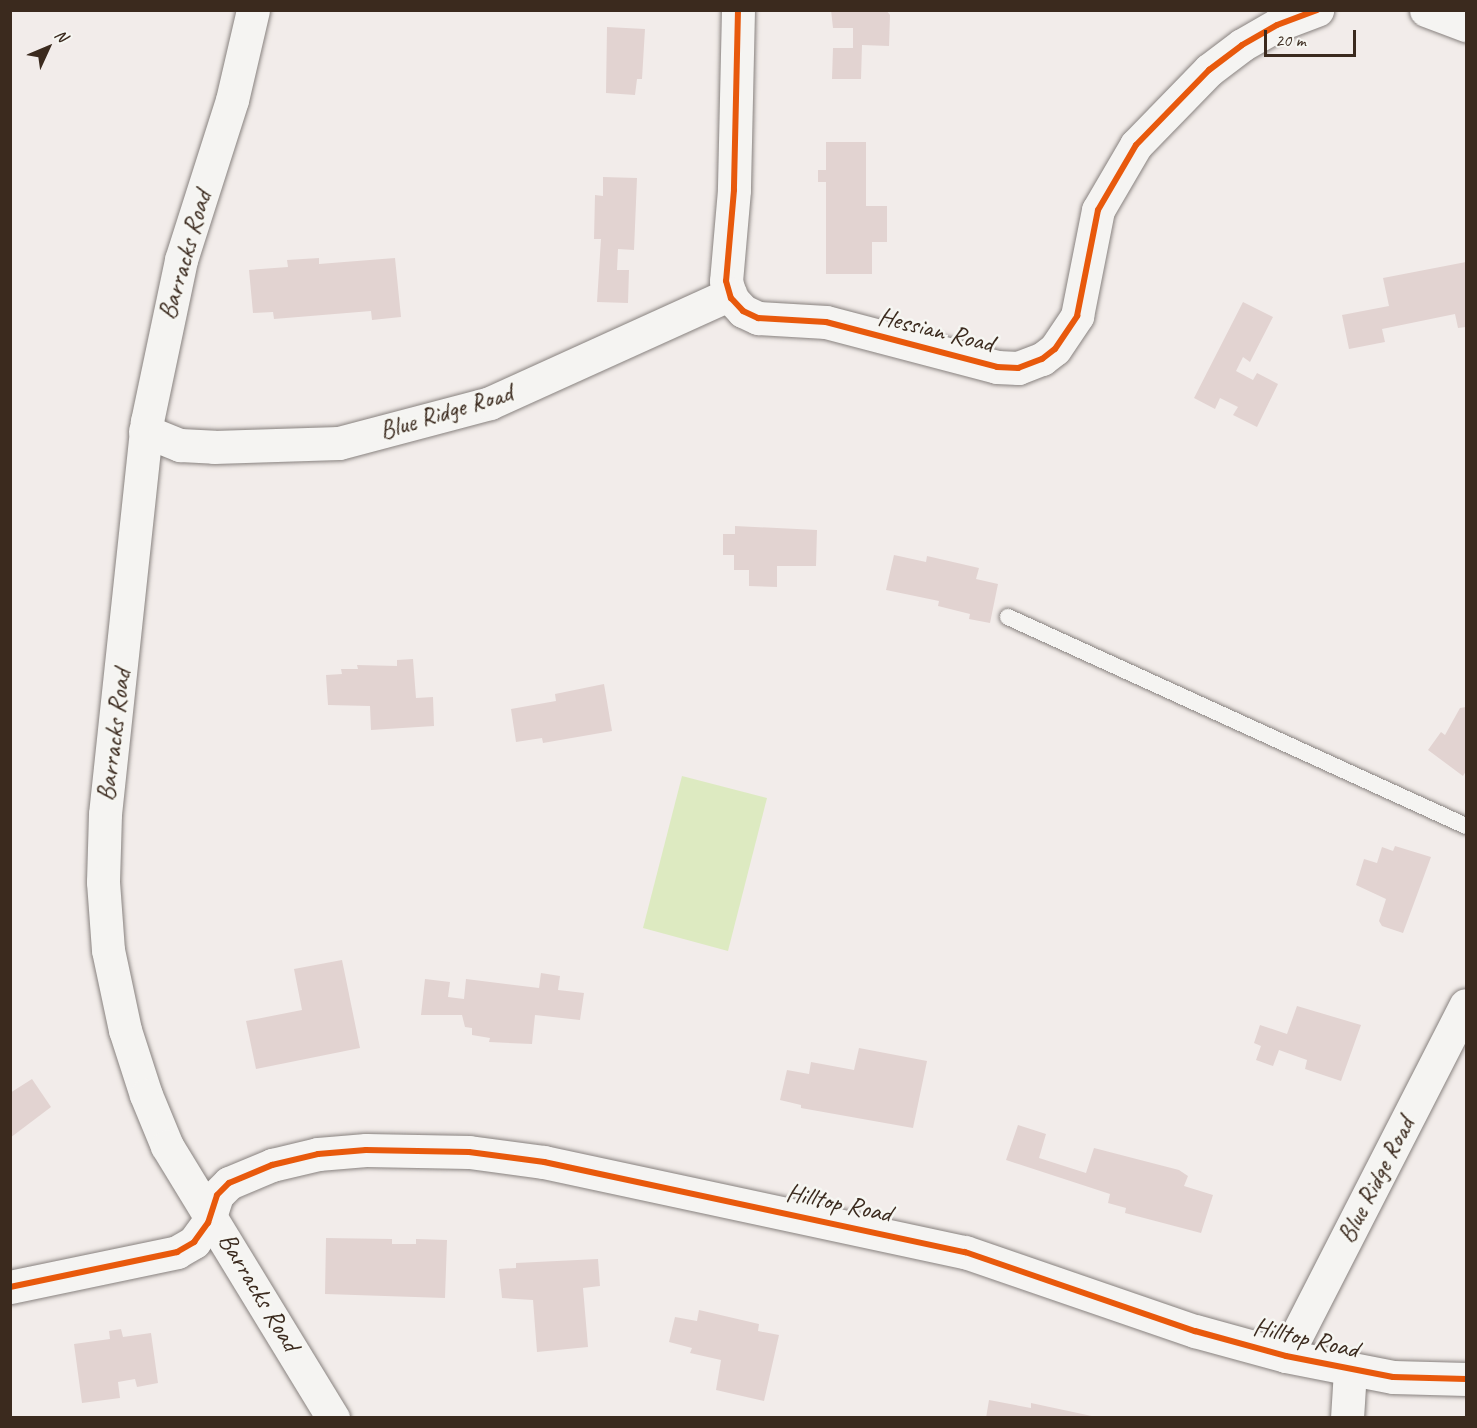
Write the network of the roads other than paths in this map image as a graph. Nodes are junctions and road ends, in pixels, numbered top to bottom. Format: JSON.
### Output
{"nodes":[{"id":1,"x":253,"y":10,"type":"edge"},
{"id":2,"x":738,"y":10,"type":"edge"},
{"id":3,"x":1317,"y":10,"type":"edge"},
{"id":4,"x":1426,"y":10,"type":"edge"},
{"id":5,"x":1467,"y":26,"type":"edge"},
{"id":6,"x":730,"y":294,"type":"junction"},
{"id":7,"x":145,"y":431,"type":"junction"},
{"id":8,"x":1008,"y":617,"type":"dead end"},
{"id":9,"x":1467,"y":826,"type":"edge"},
{"id":10,"x":1467,"y":1005,"type":"edge"},
{"id":11,"x":212,"y":1212,"type":"junction"},
{"id":12,"x":10,"y":1287,"type":"edge"},
{"id":13,"x":1286,"y":1356,"type":"junction"},
{"id":14,"x":1350,"y":1370,"type":"junction"},
{"id":15,"x":1467,"y":1378,"type":"edge"},
{"id":16,"x":333,"y":1418,"type":"edge"},
{"id":17,"x":1347,"y":1418,"type":"edge"}],
"edges":[{"from":1,"to":7,"type":"street","name":"Barracks Road"},
{"from":2,"to":6,"type":"street"},
{"from":3,"to":6,"type":"street","name":"Hessian Road"},
{"from":4,"to":5,"type":"street"},
{"from":6,"to":7,"type":"street","name":"Blue Ridge Road"},
{"from":7,"to":11,"type":"street","name":"Barracks Road"},
{"from":8,"to":9,"type":"lane"},
{"from":10,"to":13,"type":"street","name":"Blue Ridge Road"},
{"from":11,"to":12,"type":"street","name":"Hilltop Road"},
{"from":11,"to":13,"type":"street","name":"Hilltop Road"},
{"from":11,"to":16,"type":"street","name":"Barracks Road"},
{"from":13,"to":14,"type":"street","name":"Hilltop Road"},
{"from":14,"to":15,"type":"street","name":"Hilltop Road"},
{"from":14,"to":17,"type":"street"}]}
